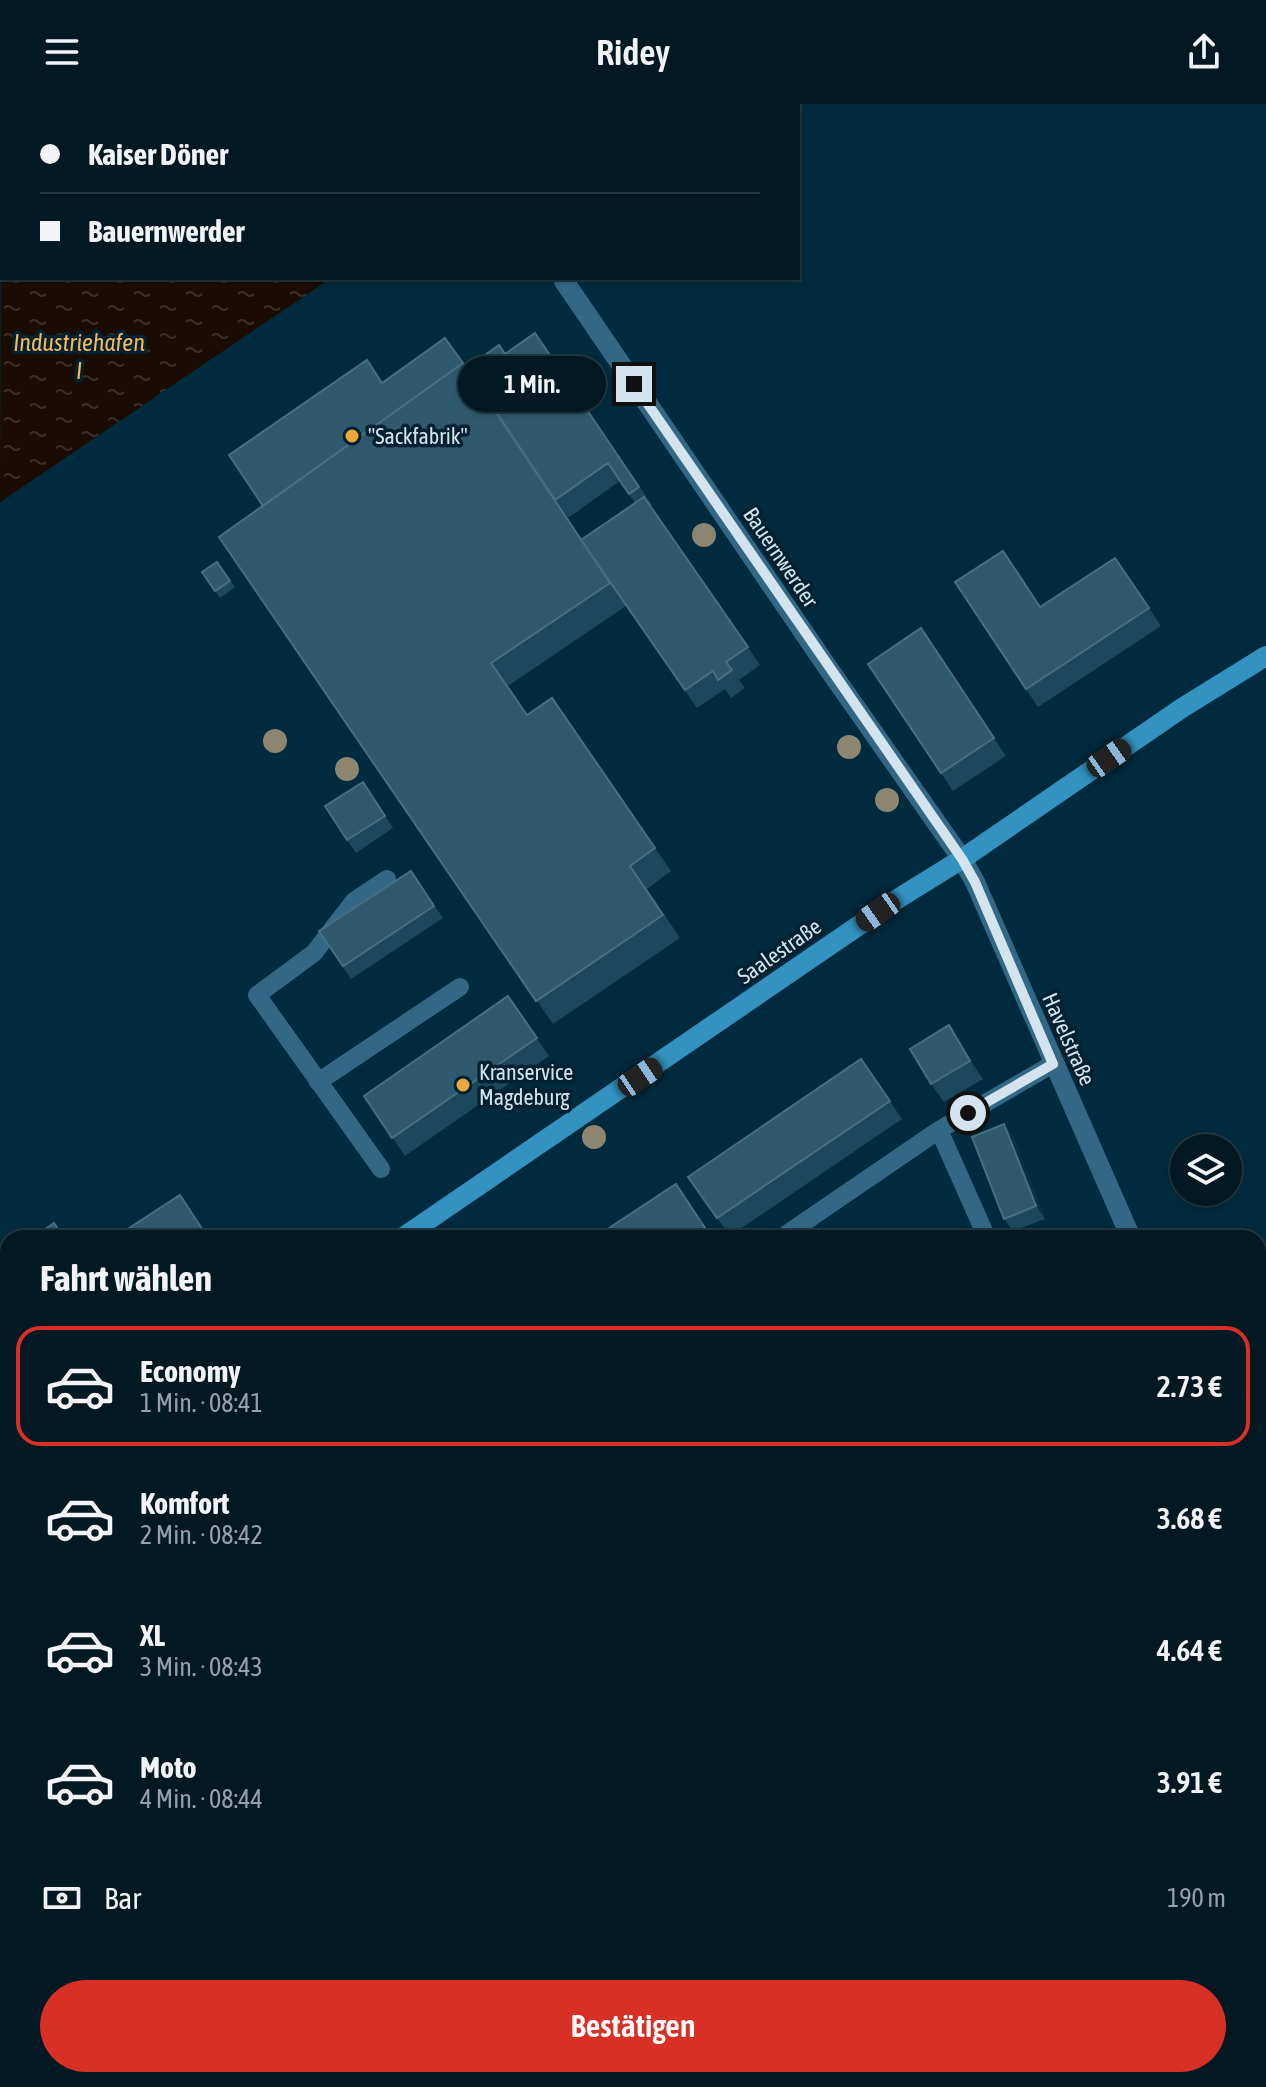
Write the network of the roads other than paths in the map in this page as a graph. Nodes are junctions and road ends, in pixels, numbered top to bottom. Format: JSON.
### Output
{"nodes":[{"id":1,"x":564,"y":281,"type":"dead end"},
{"id":2,"x":1266,"y":656,"type":"edge"},
{"id":3,"x":962,"y":859,"type":"junction"},
{"id":4,"x":387,"y":879,"type":"dead end"},
{"id":5,"x":460,"y":987,"type":"dead end"},
{"id":6,"x":1053,"y":1064,"type":"junction"},
{"id":7,"x":318,"y":1082,"type":"junction"},
{"id":8,"x":939,"y":1130,"type":"junction"},
{"id":9,"x":381,"y":1169,"type":"dead end"},
{"id":10,"x":414,"y":1230,"type":"edge"},
{"id":11,"x":793,"y":1230,"type":"edge"},
{"id":12,"x":983,"y":1230,"type":"edge"},
{"id":13,"x":1127,"y":1230,"type":"edge"}],
"edges":[{"from":1,"to":3,"type":"street","name":"Bauernwerder"},
{"from":2,"to":3,"type":"main road","name":"Saalestraße"},
{"from":3,"to":6,"type":"street","name":"Havelstraße"},
{"from":3,"to":10,"type":"main road","name":"Saalestraße"},
{"from":4,"to":7,"type":"lane"},
{"from":5,"to":7,"type":"lane"},
{"from":6,"to":8,"type":"lane"},
{"from":6,"to":13,"type":"street","name":"Havelstraße"},
{"from":7,"to":9,"type":"lane"},
{"from":8,"to":11,"type":"lane"},
{"from":8,"to":12,"type":"lane"}]}
